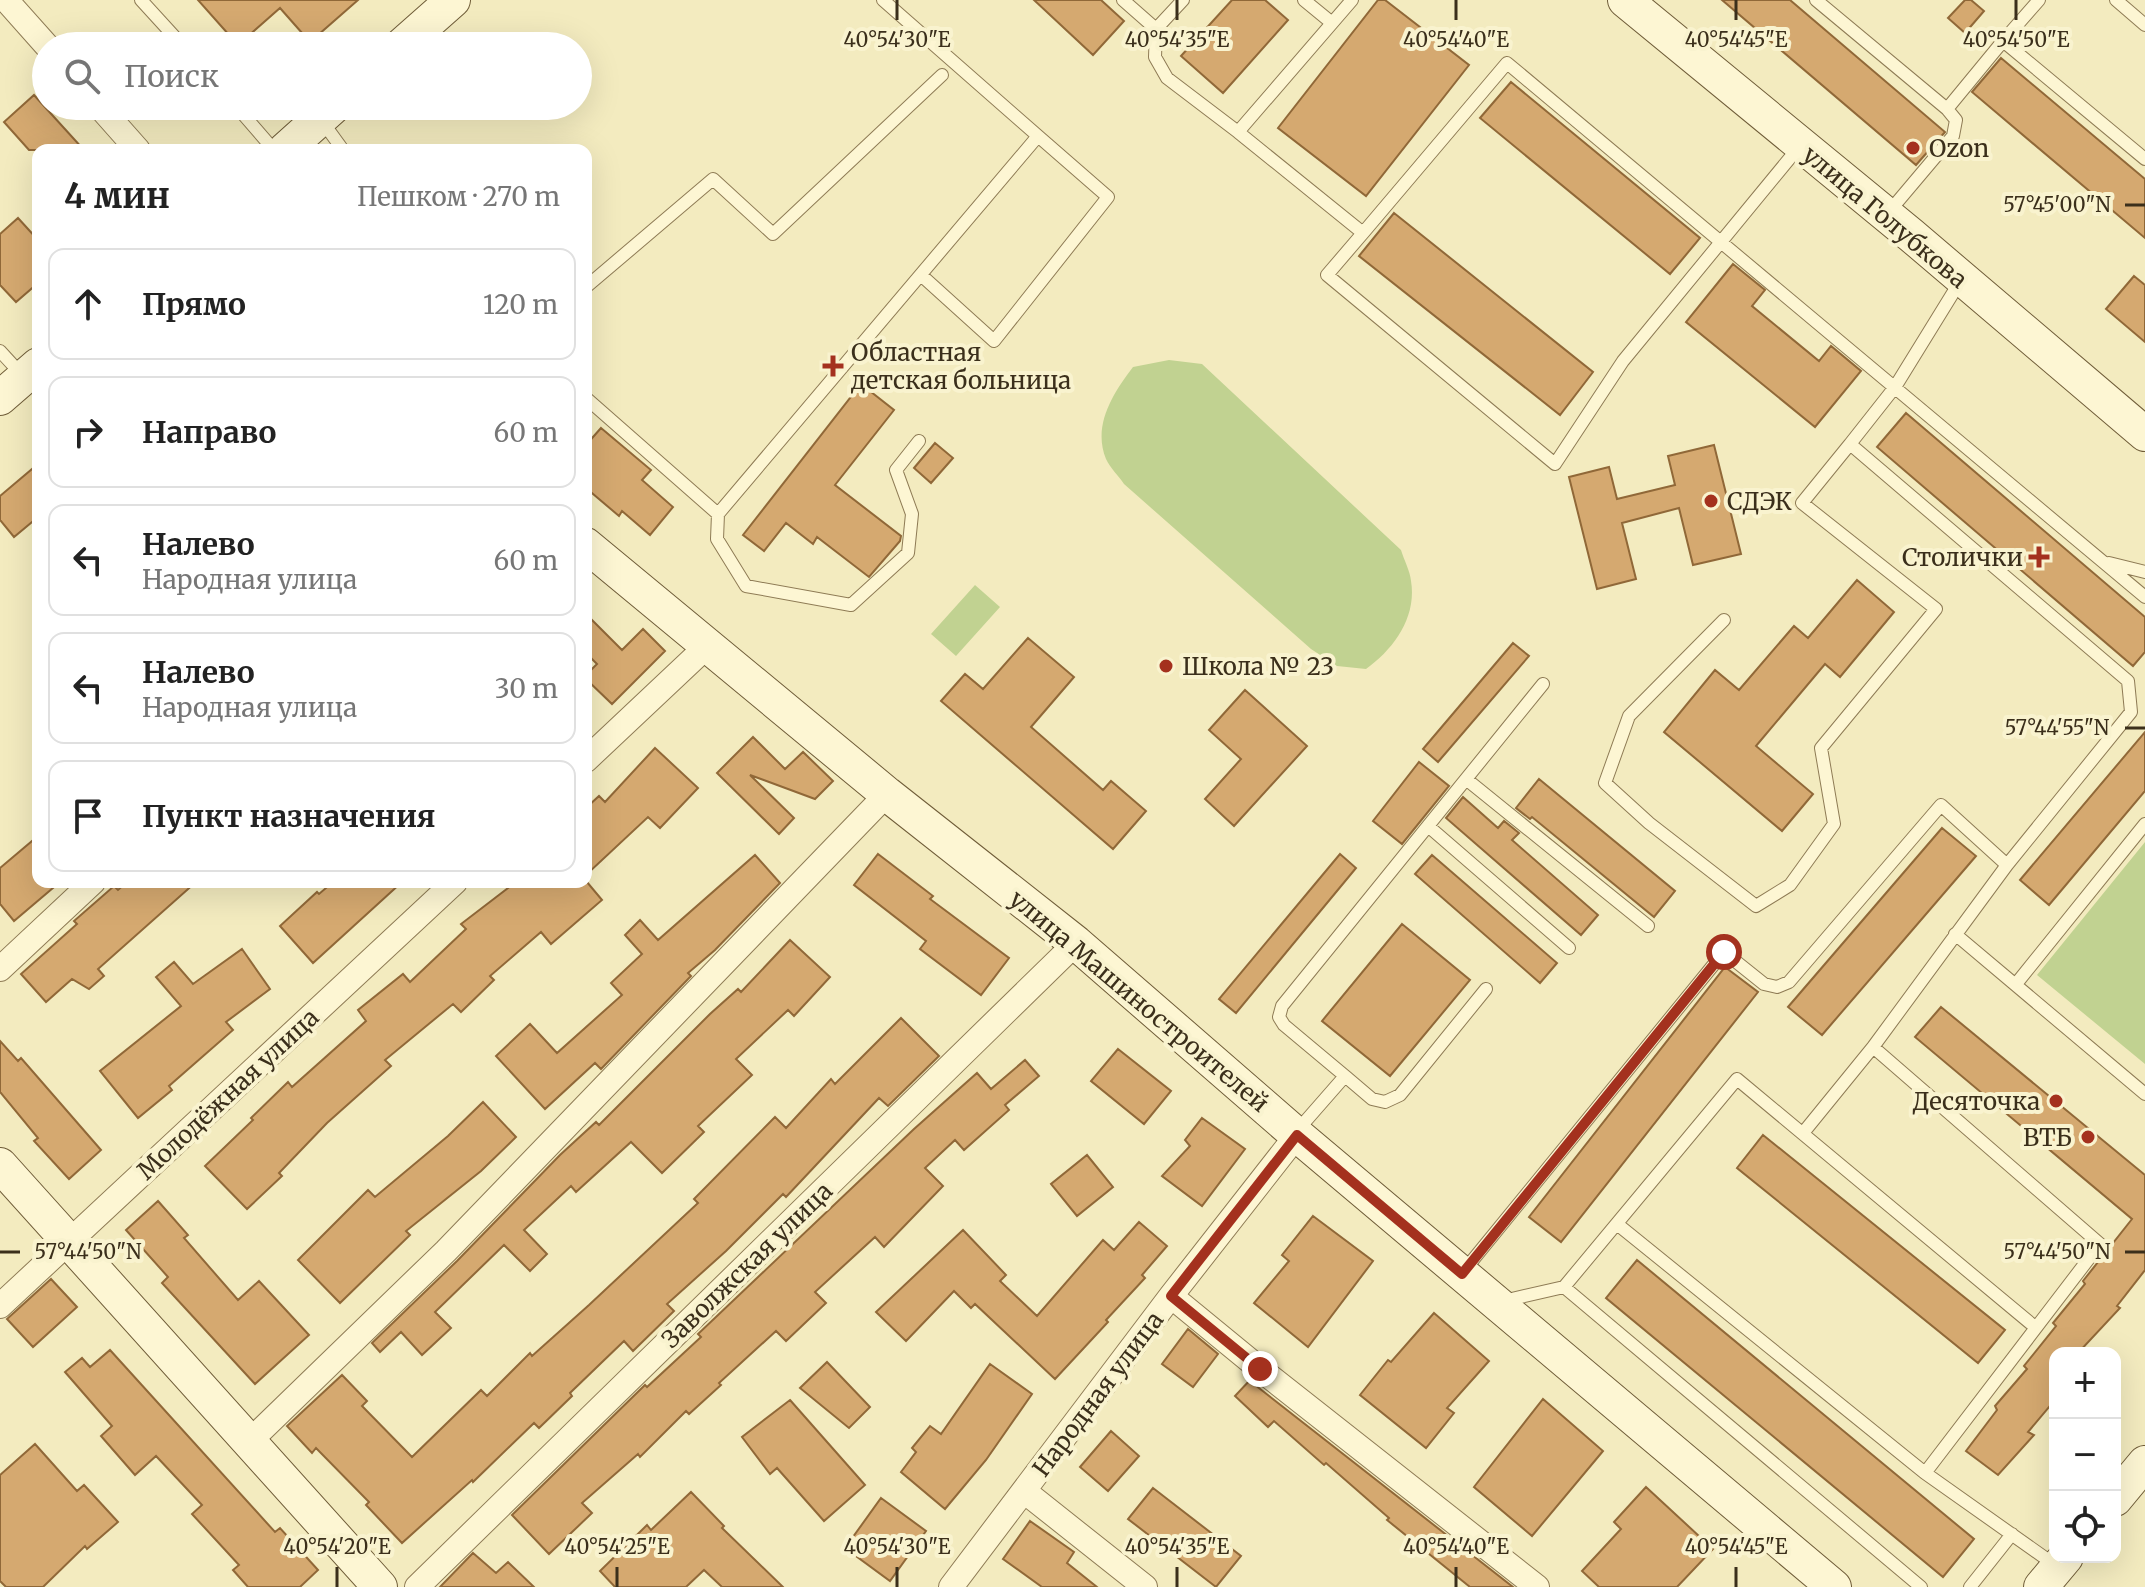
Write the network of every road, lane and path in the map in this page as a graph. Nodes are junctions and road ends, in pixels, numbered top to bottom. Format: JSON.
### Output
{"nodes":[{"id":1,"x":6,"y":0,"type":"edge"},
{"id":2,"x":141,"y":0,"type":"edge"},
{"id":3,"x":453,"y":0,"type":"edge"},
{"id":4,"x":883,"y":0,"type":"edge"},
{"id":5,"x":1123,"y":0,"type":"edge"},
{"id":6,"x":1183,"y":0,"type":"edge"},
{"id":7,"x":1304,"y":0,"type":"edge"},
{"id":8,"x":1352,"y":0,"type":"edge"},
{"id":9,"x":1625,"y":0,"type":"edge"},
{"id":10,"x":1816,"y":0,"type":"edge"},
{"id":11,"x":2039,"y":0,"type":"edge"},
{"id":12,"x":2116,"y":0,"type":"edge"},
{"id":13,"x":1332,"y":23,"type":"junction"},
{"id":14,"x":2145,"y":25,"type":"edge"},
{"id":15,"x":1156,"y":29,"type":"junction"},
{"id":16,"x":35,"y":32,"type":"edge"},
{"id":17,"x":170,"y":32,"type":"edge"},
{"id":18,"x":417,"y":32,"type":"edge"},
{"id":19,"x":2003,"y":41,"type":"junction"},
{"id":20,"x":942,"y":75,"type":"dead end"},
{"id":21,"x":1947,"y":109,"type":"junction"},
{"id":22,"x":111,"y":120,"type":"edge"},
{"id":23,"x":248,"y":120,"type":"edge"},
{"id":24,"x":318,"y":120,"type":"edge"},
{"id":25,"x":330,"y":120,"type":"edge"},
{"id":26,"x":1238,"y":132,"type":"junction"},
{"id":27,"x":1038,"y":136,"type":"junction"},
{"id":28,"x":133,"y":144,"type":"edge"},
{"id":29,"x":269,"y":144,"type":"edge"},
{"id":30,"x":292,"y":144,"type":"edge"},
{"id":31,"x":340,"y":144,"type":"edge"},
{"id":32,"x":1800,"y":146,"type":"junction"},
{"id":33,"x":2145,"y":159,"type":"edge"},
{"id":34,"x":1886,"y":215,"type":"junction"},
{"id":35,"x":1363,"y":233,"type":"junction"},
{"id":36,"x":1721,"y":242,"type":"junction"},
{"id":37,"x":921,"y":275,"type":"junction"},
{"id":38,"x":1961,"y":280,"type":"junction"},
{"id":39,"x":592,"y":282,"type":"edge"},
{"id":40,"x":0,"y":351,"type":"edge"},
{"id":41,"x":21,"y":380,"type":"edge"},
{"id":42,"x":1895,"y":387,"type":"junction"},
{"id":43,"x":592,"y":403,"type":"edge"},
{"id":44,"x":2145,"y":434,"type":"edge"},
{"id":45,"x":919,"y":441,"type":"dead end"},
{"id":46,"x":1850,"y":444,"type":"junction"},
{"id":47,"x":718,"y":514,"type":"junction"},
{"id":48,"x":592,"y":550,"type":"edge"},
{"id":49,"x":2106,"y":562,"type":"junction"},
{"id":50,"x":2145,"y":572,"type":"edge"},
{"id":51,"x":2145,"y":597,"type":"edge"},
{"id":52,"x":1724,"y":620,"type":"dead end"},
{"id":53,"x":706,"y":647,"type":"junction"},
{"id":54,"x":1543,"y":684,"type":"dead end"},
{"id":55,"x":592,"y":754,"type":"edge"},
{"id":56,"x":1466,"y":779,"type":"junction"},
{"id":57,"x":887,"y":794,"type":"junction"},
{"id":58,"x":2145,"y":824,"type":"edge"},
{"id":59,"x":1428,"y":826,"type":"junction"},
{"id":60,"x":2007,"y":865,"type":"junction"},
{"id":61,"x":87,"y":888,"type":"edge"},
{"id":62,"x":449,"y":888,"type":"edge"},
{"id":63,"x":1648,"y":926,"type":"dead end"},
{"id":64,"x":1955,"y":934,"type":"junction"},
{"id":65,"x":1076,"y":943,"type":"junction"},
{"id":66,"x":1569,"y":948,"type":"dead end"},
{"id":67,"x":0,"y":969,"type":"edge"},
{"id":68,"x":2016,"y":984,"type":"junction"},
{"id":69,"x":1486,"y":989,"type":"dead end"},
{"id":70,"x":1873,"y":1047,"type":"junction"},
{"id":71,"x":1345,"y":1076,"type":"junction"},
{"id":72,"x":2145,"y":1094,"type":"edge"},
{"id":73,"x":1803,"y":1133,"type":"junction"},
{"id":74,"x":1297,"y":1135,"type":"junction"},
{"id":75,"x":0,"y":1165,"type":"edge"},
{"id":76,"x":1617,"y":1224,"type":"junction"},
{"id":77,"x":69,"y":1242,"type":"junction"},
{"id":78,"x":1462,"y":1274,"type":"junction"},
{"id":79,"x":1564,"y":1287,"type":"junction"},
{"id":80,"x":1171,"y":1296,"type":"junction"},
{"id":81,"x":1496,"y":1303,"type":"junction"},
{"id":82,"x":0,"y":1306,"type":"edge"},
{"id":83,"x":2035,"y":1327,"type":"junction"},
{"id":84,"x":249,"y":1442,"type":"junction"},
{"id":85,"x":2145,"y":1463,"type":"edge"},
{"id":86,"x":1925,"y":1473,"type":"junction"},
{"id":87,"x":1024,"y":1491,"type":"junction"},
{"id":88,"x":2121,"y":1492,"type":"edge"},
{"id":89,"x":2012,"y":1534,"type":"junction"},
{"id":90,"x":2055,"y":1570,"type":"edge"},
{"id":91,"x":380,"y":1587,"type":"edge"},
{"id":92,"x":417,"y":1587,"type":"edge"},
{"id":93,"x":951,"y":1587,"type":"edge"},
{"id":94,"x":1145,"y":1587,"type":"edge"},
{"id":95,"x":1537,"y":1587,"type":"edge"},
{"id":96,"x":1834,"y":1587,"type":"edge"},
{"id":97,"x":1921,"y":1587,"type":"edge"},
{"id":98,"x":1970,"y":1587,"type":"edge"}],
"edges":[{"from":1,"to":16,"type":"street"},
{"from":2,"to":17,"type":"lane"},
{"from":3,"to":18,"type":"street"},
{"from":4,"to":27,"type":"lane"},
{"from":5,"to":15,"type":"lane"},
{"from":6,"to":15,"type":"lane"},
{"from":7,"to":13,"type":"lane"},
{"from":8,"to":13,"type":"lane"},
{"from":9,"to":32,"type":"street","name":"улица Голубкова"},
{"from":10,"to":21,"type":"lane"},
{"from":11,"to":19,"type":"lane"},
{"from":12,"to":14,"type":"lane"},
{"from":13,"to":26,"type":"lane"},
{"from":15,"to":26,"type":"lane"},
{"from":19,"to":21,"type":"lane"},
{"from":19,"to":33,"type":"lane"},
{"from":20,"to":39,"type":"lane"},
{"from":21,"to":34,"type":"lane"},
{"from":22,"to":28,"type":"street"},
{"from":23,"to":29,"type":"lane"},
{"from":24,"to":30,"type":"street"},
{"from":25,"to":31,"type":"lane"},
{"from":26,"to":35,"type":"lane"},
{"from":27,"to":37,"type":"lane"},
{"from":27,"to":37,"type":"lane"},
{"from":32,"to":34,"type":"street","name":"улица Голубкова"},
{"from":32,"to":36,"type":"lane"},
{"from":34,"to":38,"type":"street","name":"улица Голубкова"},
{"from":35,"to":36,"type":"lane"},
{"from":35,"to":36,"type":"lane"},
{"from":36,"to":42,"type":"lane"},
{"from":37,"to":47,"type":"lane"},
{"from":38,"to":42,"type":"lane"},
{"from":38,"to":44,"type":"street","name":"улица Голубкова"},
{"from":40,"to":41,"type":"lane"},
{"from":42,"to":46,"type":"lane"},
{"from":42,"to":49,"type":"lane"},
{"from":43,"to":47,"type":"lane"},
{"from":45,"to":47,"type":"lane"},
{"from":46,"to":52,"type":"lane"},
{"from":46,"to":60,"type":"lane"},
{"from":48,"to":53,"type":"street","name":"улица Машиностроителей"},
{"from":49,"to":50,"type":"lane"},
{"from":49,"to":51,"type":"lane"},
{"from":53,"to":55,"type":"street"},
{"from":53,"to":57,"type":"street","name":"улица Машиностроителей"},
{"from":54,"to":56,"type":"lane"},
{"from":56,"to":59,"type":"lane"},
{"from":56,"to":63,"type":"lane"},
{"from":57,"to":65,"type":"street","name":"улица Машиностроителей"},
{"from":57,"to":84,"type":"street"},
{"from":58,"to":68,"type":"lane"},
{"from":59,"to":66,"type":"lane"},
{"from":59,"to":71,"type":"lane"},
{"from":60,"to":64,"type":"lane"},
{"from":60,"to":78,"type":"lane"},
{"from":61,"to":67,"type":"street"},
{"from":62,"to":77,"type":"street","name":"Молодёжная улица"},
{"from":64,"to":68,"type":"lane"},
{"from":64,"to":70,"type":"lane"},
{"from":65,"to":74,"type":"street","name":"улица Машиностроителей"},
{"from":65,"to":92,"type":"street","name":"Заволжская улица"},
{"from":68,"to":72,"type":"lane"},
{"from":69,"to":71,"type":"lane"},
{"from":70,"to":73,"type":"lane"},
{"from":70,"to":83,"type":"lane"},
{"from":71,"to":74,"type":"lane"},
{"from":73,"to":76,"type":"lane"},
{"from":73,"to":83,"type":"lane"},
{"from":74,"to":78,"type":"street","name":"улица Машиностроителей"},
{"from":74,"to":80,"type":"street","name":"Народная улица"},
{"from":75,"to":77,"type":"street"},
{"from":76,"to":79,"type":"lane"},
{"from":76,"to":86,"type":"lane"},
{"from":77,"to":82,"type":"street","name":"Молодёжная улица"},
{"from":77,"to":84,"type":"street"},
{"from":78,"to":81,"type":"street","name":"улица Машиностроителей"},
{"from":79,"to":81,"type":"lane"},
{"from":79,"to":97,"type":"lane"},
{"from":80,"to":87,"type":"street","name":"Народная улица"},
{"from":80,"to":95,"type":"street","name":"Народная улица"},
{"from":81,"to":96,"type":"street","name":"улица Машиностроителей"},
{"from":83,"to":86,"type":"lane"},
{"from":84,"to":91,"type":"street"},
{"from":85,"to":88,"type":"street"},
{"from":86,"to":89,"type":"lane"},
{"from":87,"to":93,"type":"street","name":"Народная улица"},
{"from":87,"to":94,"type":"street","name":"Народная улица"},
{"from":89,"to":90,"type":"lane"},
{"from":89,"to":98,"type":"lane"}]}
